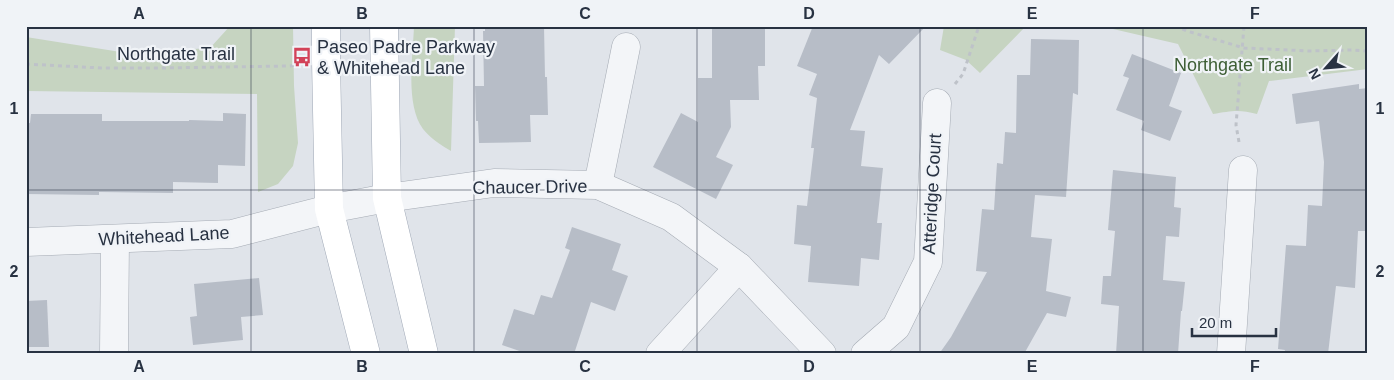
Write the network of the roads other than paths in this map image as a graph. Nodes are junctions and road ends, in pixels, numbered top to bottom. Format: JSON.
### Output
{"nodes":[{"id":1,"x":326,"y":26,"type":"edge"},
{"id":2,"x":384,"y":26,"type":"edge"},
{"id":3,"x":626,"y":47,"type":"dead end"},
{"id":4,"x":937,"y":103,"type":"road end"},
{"id":5,"x":1243,"y":170,"type":"road end"},
{"id":6,"x":598,"y":185,"type":"junction"},
{"id":7,"x":388,"y":198,"type":"junction"},
{"id":8,"x":329,"y":209,"type":"junction"},
{"id":9,"x":115,"y":239,"type":"junction"},
{"id":10,"x":26,"y":242,"type":"edge"},
{"id":11,"x":740,"y":267,"type":"junction"},
{"id":12,"x":114,"y":353,"type":"edge"},
{"id":13,"x":366,"y":354,"type":"edge"},
{"id":14,"x":424,"y":354,"type":"edge"},
{"id":15,"x":660,"y":354,"type":"edge"},
{"id":16,"x":822,"y":354,"type":"edge"},
{"id":17,"x":866,"y":354,"type":"edge"},
{"id":18,"x":1231,"y":354,"type":"edge"}],
"edges":[{"from":1,"to":8,"type":"main road"},
{"from":2,"to":7,"type":"main road"},
{"from":3,"to":6,"type":"street"},
{"from":4,"to":17,"type":"street","name":"Atteridge Court"},
{"from":5,"to":18,"type":"street"},
{"from":6,"to":7,"type":"street","name":"Chaucer Drive"},
{"from":6,"to":11,"type":"street","name":"Chaucer Drive"},
{"from":7,"to":8,"type":"street","name":"Chaucer Drive"},
{"from":7,"to":14,"type":"main road"},
{"from":8,"to":9,"type":"street","name":"Whitehead Lane"},
{"from":8,"to":13,"type":"main road"},
{"from":9,"to":10,"type":"street","name":"Whitehead Lane"},
{"from":9,"to":12,"type":"street"},
{"from":11,"to":15,"type":"street"},
{"from":11,"to":16,"type":"street","name":"Chaucer Drive"}]}
